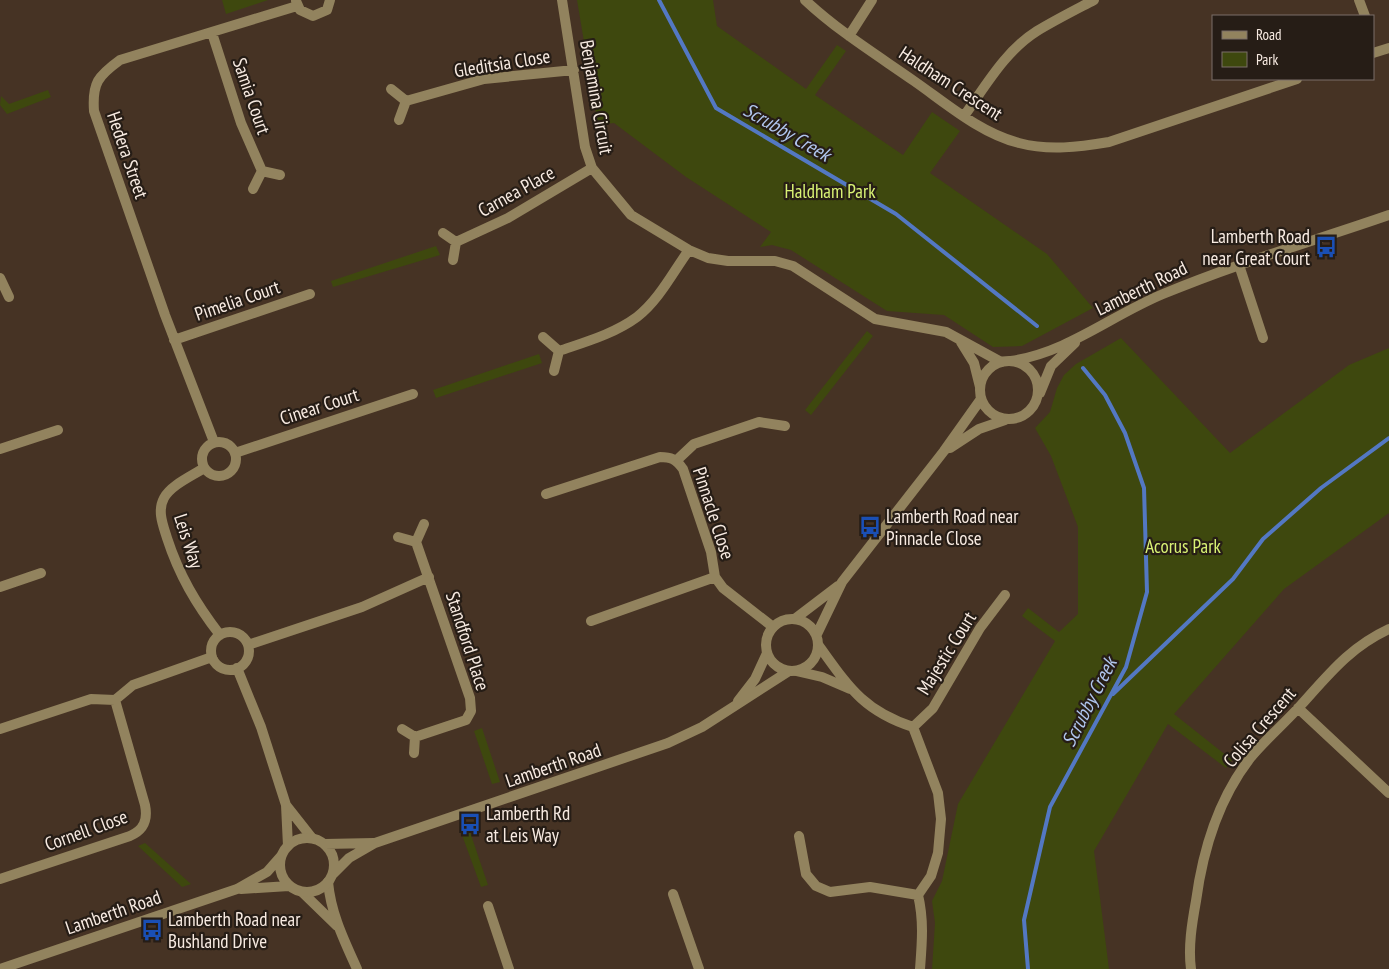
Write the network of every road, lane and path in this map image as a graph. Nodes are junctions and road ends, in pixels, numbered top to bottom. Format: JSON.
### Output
{"nodes":[{"id":1,"x":330,"y":0,"type":"edge"},
{"id":2,"x":562,"y":0,"type":"edge"},
{"id":3,"x":804,"y":0,"type":"edge"},
{"id":4,"x":872,"y":0,"type":"edge"},
{"id":5,"x":1094,"y":0,"type":"edge"},
{"id":6,"x":1359,"y":0,"type":"edge"},
{"id":7,"x":296,"y":3,"type":"edge"},
{"id":8,"x":1365,"y":15,"type":"edge"},
{"id":9,"x":212,"y":33,"type":"junction"},
{"id":10,"x":849,"y":36,"type":"junction"},
{"id":11,"x":1389,"y":48,"type":"edge"},
{"id":12,"x":1375,"y":53,"type":"edge"},
{"id":13,"x":574,"y":70,"type":"junction"},
{"id":14,"x":1294,"y":80,"type":"edge"},
{"id":15,"x":391,"y":89,"type":"dead end"},
{"id":16,"x":406,"y":101,"type":"junction"},
{"id":17,"x":964,"y":116,"type":"junction"},
{"id":18,"x":399,"y":120,"type":"dead end"},
{"id":19,"x":592,"y":168,"type":"junction"},
{"id":20,"x":262,"y":171,"type":"junction"},
{"id":21,"x":280,"y":175,"type":"dead end"},
{"id":22,"x":253,"y":189,"type":"dead end"},
{"id":23,"x":1389,"y":215,"type":"edge"},
{"id":24,"x":444,"y":233,"type":"dead end"},
{"id":25,"x":456,"y":242,"type":"junction"},
{"id":26,"x":689,"y":250,"type":"junction"},
{"id":27,"x":453,"y":260,"type":"dead end"},
{"id":28,"x":1239,"y":265,"type":"junction"},
{"id":29,"x":0,"y":278,"type":"edge"},
{"id":30,"x":310,"y":294,"type":"dead end"},
{"id":31,"x":8,"y":297,"type":"dead end"},
{"id":32,"x":543,"y":337,"type":"dead end"},
{"id":33,"x":1263,"y":338,"type":"dead end"},
{"id":34,"x":1080,"y":339,"type":"junction"},
{"id":35,"x":174,"y":340,"type":"junction"},
{"id":36,"x":960,"y":340,"type":"junction"},
{"id":37,"x":559,"y":351,"type":"junction"},
{"id":38,"x":1006,"y":361,"type":"junction"},
{"id":39,"x":554,"y":371,"type":"dead end"},
{"id":40,"x":980,"y":387,"type":"junction"},
{"id":41,"x":413,"y":394,"type":"dead end"},
{"id":42,"x":1038,"y":397,"type":"junction"},
{"id":43,"x":981,"y":399,"type":"junction"},
{"id":44,"x":1005,"y":420,"type":"junction"},
{"id":45,"x":785,"y":426,"type":"dead end"},
{"id":46,"x":58,"y":430,"type":"dead end"},
{"id":47,"x":214,"y":442,"type":"junction"},
{"id":48,"x":0,"y":449,"type":"edge"},
{"id":49,"x":944,"y":451,"type":"junction"},
{"id":50,"x":235,"y":453,"type":"junction"},
{"id":51,"x":676,"y":460,"type":"junction"},
{"id":52,"x":204,"y":468,"type":"junction"},
{"id":53,"x":546,"y":494,"type":"dead end"},
{"id":54,"x":424,"y":524,"type":"dead end"},
{"id":55,"x":398,"y":537,"type":"dead end"},
{"id":56,"x":416,"y":542,"type":"junction"},
{"id":57,"x":41,"y":573,"type":"dead end"},
{"id":58,"x":428,"y":577,"type":"junction"},
{"id":59,"x":714,"y":577,"type":"junction"},
{"id":60,"x":842,"y":582,"type":"junction"},
{"id":61,"x":0,"y":587,"type":"edge"},
{"id":62,"x":1005,"y":595,"type":"dead end"},
{"id":63,"x":796,"y":618,"type":"junction"},
{"id":64,"x":591,"y":621,"type":"dead end"},
{"id":65,"x":773,"y":627,"type":"junction"},
{"id":66,"x":1389,"y":629,"type":"edge"},
{"id":67,"x":817,"y":634,"type":"junction"},
{"id":68,"x":220,"y":635,"type":"junction"},
{"id":69,"x":248,"y":645,"type":"junction"},
{"id":70,"x":819,"y":646,"type":"junction"},
{"id":71,"x":767,"y":653,"type":"junction"},
{"id":72,"x":212,"y":657,"type":"junction"},
{"id":73,"x":237,"y":668,"type":"junction"},
{"id":74,"x":793,"y":671,"type":"junction"},
{"id":75,"x":850,"y":690,"type":"junction"},
{"id":76,"x":115,"y":700,"type":"junction"},
{"id":77,"x":735,"y":706,"type":"junction"},
{"id":78,"x":1298,"y":708,"type":"junction"},
{"id":79,"x":913,"y":727,"type":"junction"},
{"id":80,"x":0,"y":729,"type":"edge"},
{"id":81,"x":402,"y":729,"type":"dead end"},
{"id":82,"x":415,"y":737,"type":"junction"},
{"id":83,"x":414,"y":753,"type":"dead end"},
{"id":84,"x":1389,"y":793,"type":"edge"},
{"id":85,"x":286,"y":805,"type":"junction"},
{"id":86,"x":799,"y":836,"type":"dead end"},
{"id":87,"x":312,"y":838,"type":"junction"},
{"id":88,"x":375,"y":843,"type":"junction"},
{"id":89,"x":325,"y":844,"type":"junction"},
{"id":90,"x":285,"y":850,"type":"junction"},
{"id":91,"x":331,"y":878,"type":"junction"},
{"id":92,"x":0,"y":879,"type":"edge"},
{"id":93,"x":290,"y":886,"type":"junction"},
{"id":94,"x":238,"y":889,"type":"junction"},
{"id":95,"x":302,"y":892,"type":"junction"},
{"id":96,"x":673,"y":894,"type":"dead end"},
{"id":97,"x":918,"y":895,"type":"junction"},
{"id":98,"x":488,"y":906,"type":"dead end"},
{"id":99,"x":338,"y":927,"type":"junction"},
{"id":100,"x":0,"y":969,"type":"edge"},
{"id":101,"x":357,"y":969,"type":"edge"},
{"id":102,"x":509,"y":969,"type":"edge"},
{"id":103,"x":699,"y":969,"type":"edge"},
{"id":104,"x":920,"y":969,"type":"edge"},
{"id":105,"x":1191,"y":969,"type":"edge"}],
"edges":[{"from":1,"to":7,"type":"street"},
{"from":2,"to":13,"type":"street","name":"Benjamina Circuit"},
{"from":3,"to":10,"type":"street","name":"Haldham Crescent"},
{"from":4,"to":10,"type":"street"},
{"from":5,"to":17,"type":"street"},
{"from":6,"to":8,"type":"street"},
{"from":7,"to":9,"type":"street","name":"Hedera Street"},
{"from":9,"to":20,"type":"street","name":"Samia Court"},
{"from":9,"to":35,"type":"street","name":"Hedera Street"},
{"from":10,"to":17,"type":"street","name":"Haldham Crescent"},
{"from":11,"to":12,"type":"street"},
{"from":13,"to":16,"type":"street","name":"Gleditsia Close"},
{"from":13,"to":19,"type":"street","name":"Benjamina Circuit"},
{"from":14,"to":17,"type":"street","name":"Haldham Crescent"},
{"from":15,"to":16,"type":"street"},
{"from":16,"to":18,"type":"street"},
{"from":19,"to":25,"type":"street","name":"Carnea Place"},
{"from":19,"to":26,"type":"street","name":"Benjamina Circuit"},
{"from":20,"to":21,"type":"street"},
{"from":20,"to":22,"type":"street"},
{"from":23,"to":28,"type":"street","name":"Lamberth Road"},
{"from":24,"to":25,"type":"street"},
{"from":25,"to":27,"type":"street"},
{"from":26,"to":36,"type":"street","name":"Benjamina Circuit"},
{"from":26,"to":37,"type":"street"},
{"from":28,"to":33,"type":"street"},
{"from":28,"to":34,"type":"street","name":"Lamberth Road"},
{"from":29,"to":31,"type":"street"},
{"from":30,"to":35,"type":"street","name":"Pimelia Court"},
{"from":32,"to":37,"type":"street"},
{"from":34,"to":38,"type":"street","name":"Lamberth Road"},
{"from":34,"to":42,"type":"street","name":"Lamberth Road"},
{"from":35,"to":47,"type":"street","name":"Hedera Street"},
{"from":36,"to":38,"type":"street","name":"Benjamina Circuit"},
{"from":36,"to":40,"type":"street"},
{"from":37,"to":39,"type":"street"},
{"from":38,"to":40,"type":"street"},
{"from":38,"to":42,"type":"street"},
{"from":40,"to":43,"type":"street"},
{"from":41,"to":50,"type":"street","name":"Cinear Court"},
{"from":42,"to":44,"type":"street","name":"Lamberth Road"},
{"from":43,"to":44,"type":"street"},
{"from":43,"to":49,"type":"street","name":"Lamberth Road"},
{"from":44,"to":49,"type":"street","name":"Lamberth Road"},
{"from":45,"to":51,"type":"street"},
{"from":46,"to":48,"type":"street"},
{"from":47,"to":50,"type":"street"},
{"from":47,"to":52,"type":"street"},
{"from":49,"to":60,"type":"street","name":"Lamberth Road"},
{"from":50,"to":52,"type":"street"},
{"from":51,"to":53,"type":"street","name":"Pinnacle Close"},
{"from":51,"to":59,"type":"street","name":"Pinnacle Close"},
{"from":52,"to":68,"type":"street","name":"Leis Way"},
{"from":54,"to":56,"type":"street"},
{"from":55,"to":56,"type":"street"},
{"from":56,"to":58,"type":"street","name":"Standford Place"},
{"from":57,"to":61,"type":"street"},
{"from":58,"to":69,"type":"street","name":"Standford Place"},
{"from":58,"to":82,"type":"street","name":"Standford Place"},
{"from":59,"to":64,"type":"street"},
{"from":59,"to":65,"type":"street","name":"Pinnacle Close"},
{"from":60,"to":63,"type":"street","name":"Lamberth Road"},
{"from":60,"to":67,"type":"street","name":"Lamberth Road"},
{"from":62,"to":79,"type":"street","name":"Majestic Court"},
{"from":63,"to":65,"type":"street","name":"Lamberth Road"},
{"from":63,"to":67,"type":"street"},
{"from":65,"to":71,"type":"street","name":"Lamberth Road"},
{"from":66,"to":78,"type":"street","name":"Colisa Crescent"},
{"from":67,"to":70,"type":"street"},
{"from":68,"to":69,"type":"street"},
{"from":68,"to":72,"type":"street"},
{"from":69,"to":73,"type":"street"},
{"from":70,"to":74,"type":"street","name":"Lamberth Road"},
{"from":70,"to":75,"type":"street"},
{"from":71,"to":74,"type":"street"},
{"from":71,"to":77,"type":"street","name":"Lamberth Road"},
{"from":72,"to":73,"type":"street"},
{"from":72,"to":76,"type":"street"},
{"from":73,"to":85,"type":"street"},
{"from":74,"to":75,"type":"street"},
{"from":74,"to":77,"type":"street","name":"Lamberth Road"},
{"from":75,"to":79,"type":"street"},
{"from":76,"to":80,"type":"street"},
{"from":76,"to":92,"type":"street","name":"Cornell Close"},
{"from":77,"to":88,"type":"street","name":"Lamberth Road"},
{"from":78,"to":84,"type":"street"},
{"from":78,"to":105,"type":"street","name":"Colisa Crescent"},
{"from":79,"to":97,"type":"street"},
{"from":81,"to":82,"type":"street"},
{"from":82,"to":83,"type":"street"},
{"from":85,"to":87,"type":"street"},
{"from":85,"to":90,"type":"street"},
{"from":86,"to":97,"type":"street"},
{"from":87,"to":89,"type":"street","name":"Lamberth Road"},
{"from":87,"to":90,"type":"street","name":"Lamberth Road"},
{"from":88,"to":89,"type":"street","name":"Lamberth Road"},
{"from":88,"to":91,"type":"street","name":"Lamberth Road"},
{"from":89,"to":91,"type":"street"},
{"from":90,"to":93,"type":"street"},
{"from":90,"to":94,"type":"street","name":"Lamberth Road"},
{"from":91,"to":95,"type":"street","name":"Lamberth Road"},
{"from":91,"to":99,"type":"street"},
{"from":93,"to":94,"type":"street","name":"Lamberth Road"},
{"from":93,"to":95,"type":"street","name":"Lamberth Road"},
{"from":94,"to":100,"type":"street","name":"Lamberth Road"},
{"from":95,"to":99,"type":"street"},
{"from":96,"to":103,"type":"street"},
{"from":97,"to":104,"type":"street"},
{"from":98,"to":102,"type":"street"},
{"from":99,"to":101,"type":"street"}]}
